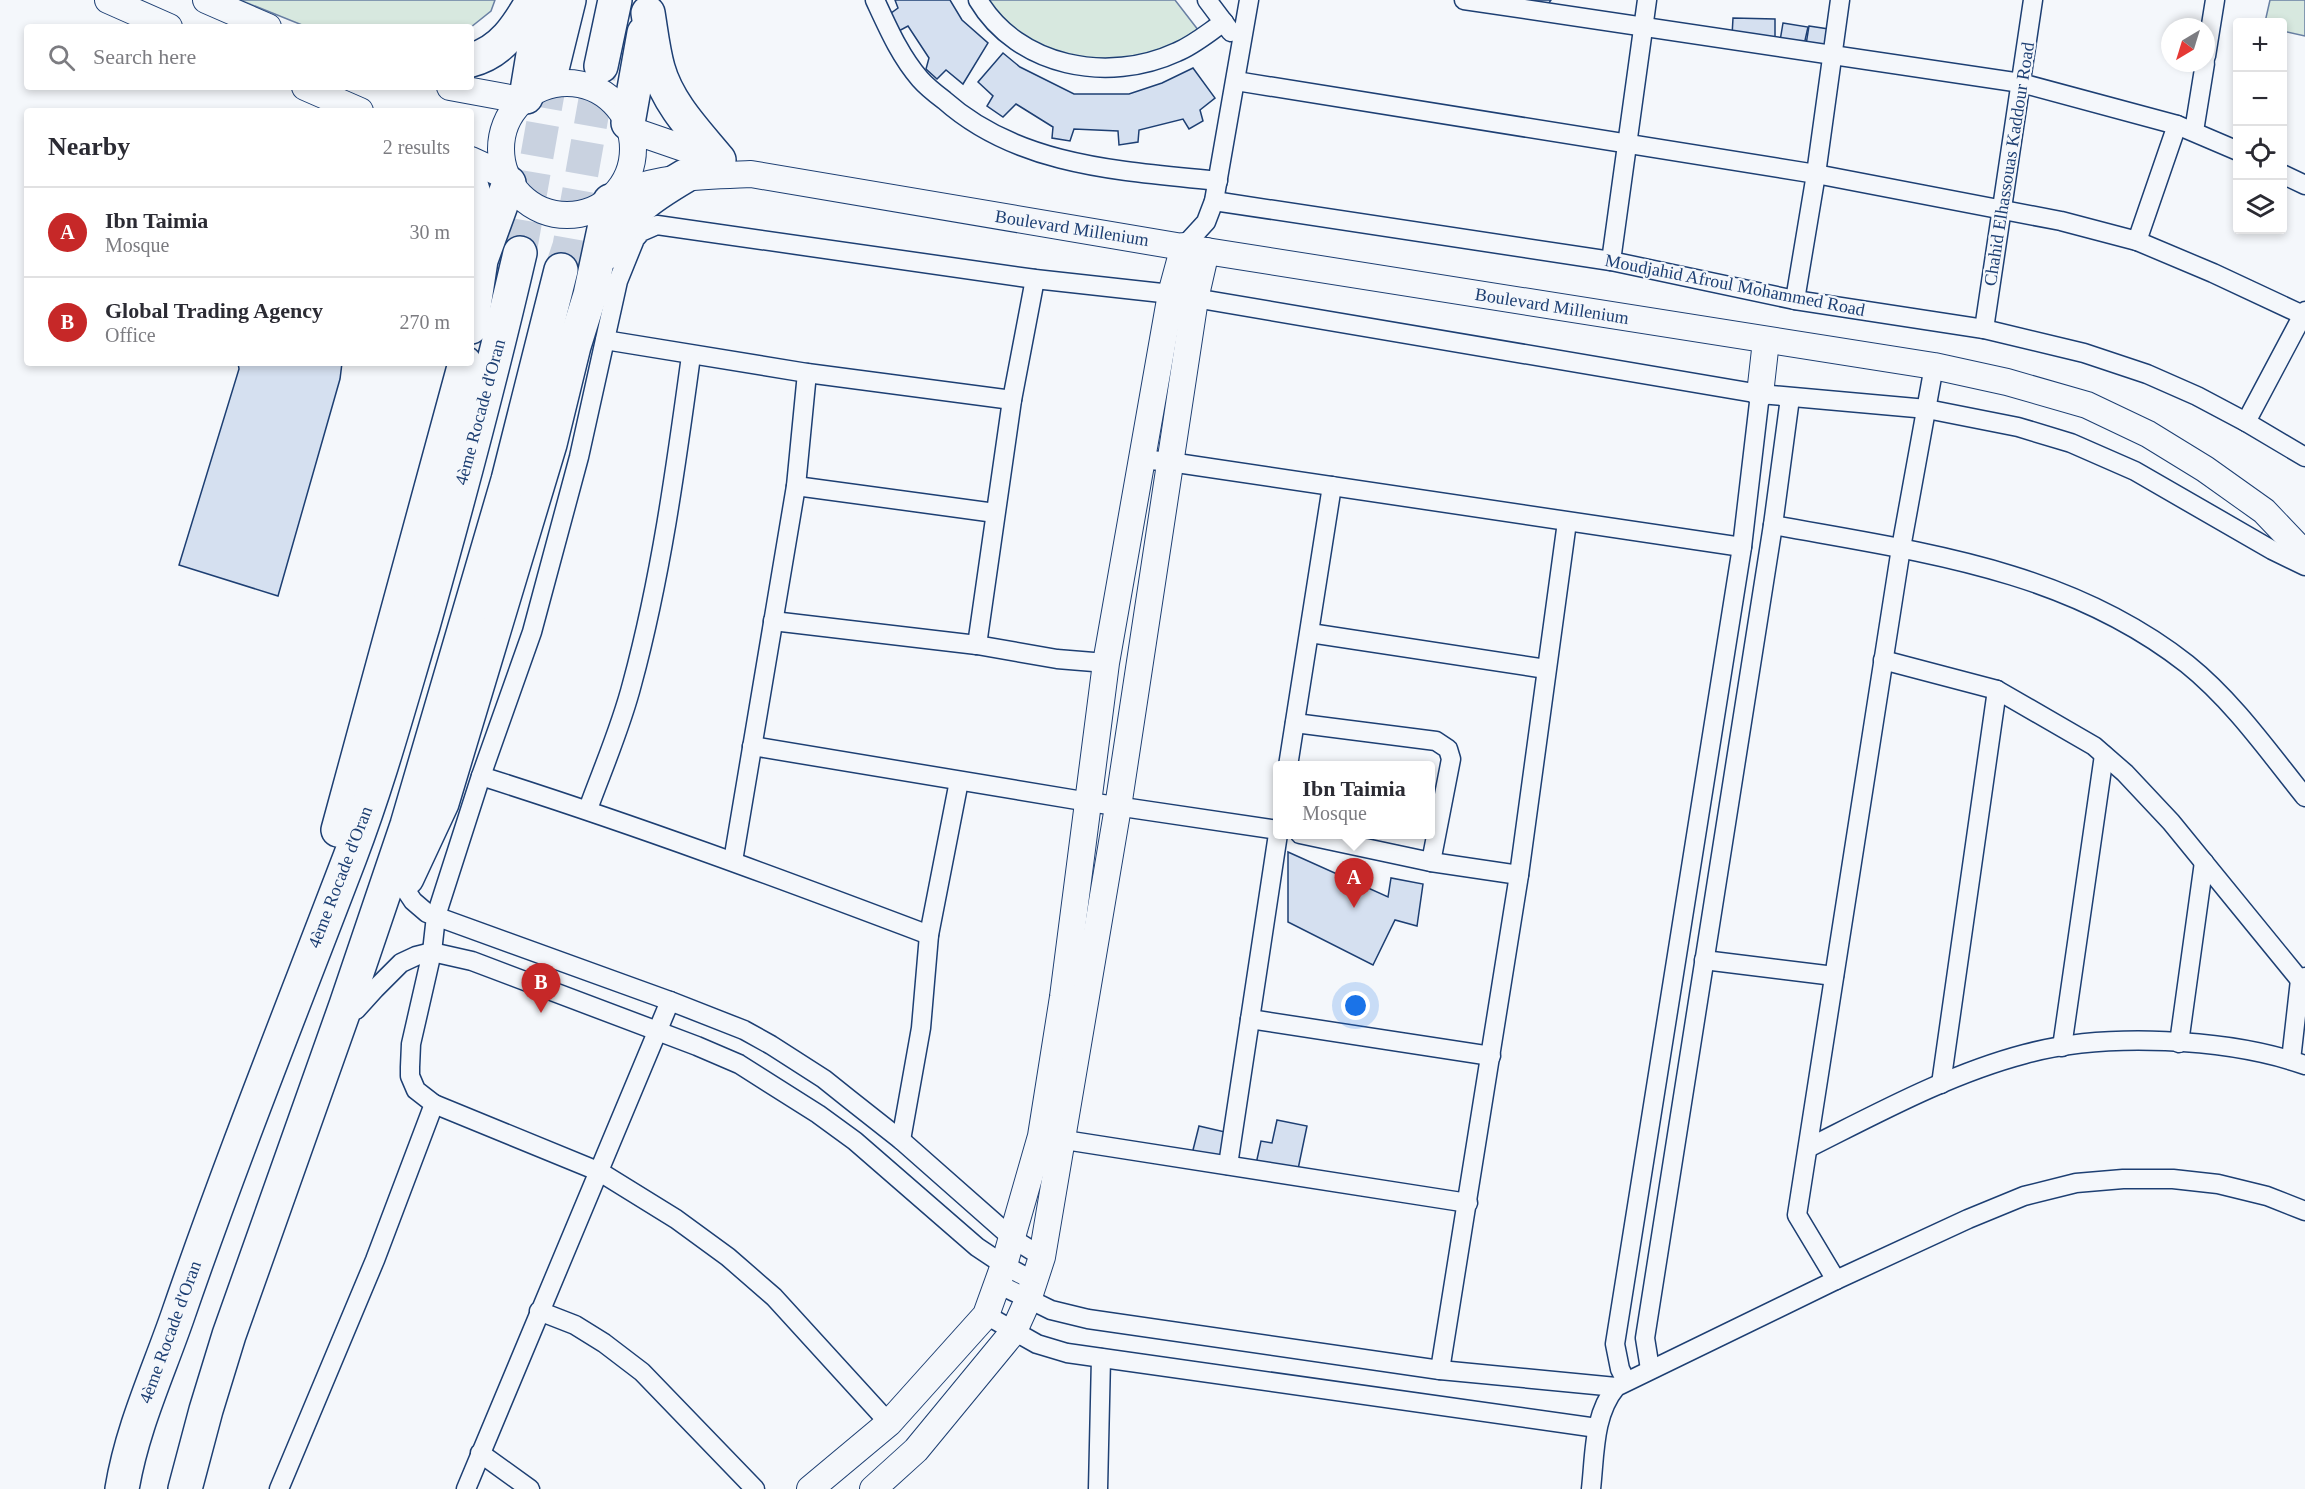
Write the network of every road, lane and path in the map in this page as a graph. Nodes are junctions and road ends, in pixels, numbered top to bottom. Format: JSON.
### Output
{"nodes":[{"id":1,"x":108,"y":0,"type":"edge"},
{"id":2,"x":206,"y":0,"type":"edge"},
{"id":3,"x":533,"y":0,"type":"edge"},
{"id":4,"x":542,"y":0,"type":"edge"},
{"id":5,"x":569,"y":0,"type":"edge"},
{"id":6,"x":615,"y":0,"type":"edge"},
{"id":7,"x":875,"y":0,"type":"edge"},
{"id":8,"x":978,"y":0,"type":"edge"},
{"id":9,"x":1207,"y":0,"type":"edge"},
{"id":10,"x":1249,"y":0,"type":"edge"},
{"id":11,"x":1464,"y":0,"type":"edge"},
{"id":12,"x":1647,"y":0,"type":"edge"},
{"id":13,"x":1840,"y":0,"type":"edge"},
{"id":14,"x":2033,"y":0,"type":"edge"},
{"id":15,"x":2213,"y":0,"type":"edge"},
{"id":16,"x":649,"y":6,"type":"edge"},
{"id":17,"x":2211,"y":18,"type":"edge"},
{"id":18,"x":1224,"y":22,"type":"junction"},
{"id":19,"x":163,"y":24,"type":"edge"},
{"id":20,"x":261,"y":24,"type":"edge"},
{"id":21,"x":1643,"y":27,"type":"junction"},
{"id":22,"x":1242,"y":45,"type":"junction"},
{"id":23,"x":1832,"y":54,"type":"junction"},
{"id":24,"x":474,"y":59,"type":"edge"},
{"id":25,"x":553,"y":65,"type":"tunnel mouth"},
{"id":26,"x":601,"y":66,"type":"tunnel mouth"},
{"id":27,"x":2202,"y":72,"type":"edge"},
{"id":28,"x":1236,"y":81,"type":"junction"},
{"id":29,"x":2021,"y":83,"type":"junction"},
{"id":30,"x":312,"y":90,"type":"edge"},
{"id":31,"x":468,"y":90,"type":"edge"},
{"id":32,"x":523,"y":99,"type":"junction"},
{"id":33,"x":353,"y":108,"type":"edge"},
{"id":34,"x":630,"y":126,"type":"junction"},
{"id":35,"x":2185,"y":128,"type":"junction"},
{"id":36,"x":1627,"y":142,"type":"junction"},
{"id":37,"x":2233,"y":149,"type":"edge"},
{"id":38,"x":719,"y":160,"type":"junction"},
{"id":39,"x":474,"y":162,"type":"edge"},
{"id":40,"x":751,"y":174,"type":"junction"},
{"id":41,"x":1816,"y":174,"type":"junction"},
{"id":42,"x":685,"y":176,"type":"junction"},
{"id":43,"x":2287,"y":176,"type":"edge"},
{"id":44,"x":508,"y":179,"type":"junction"},
{"id":45,"x":1218,"y":181,"type":"junction"},
{"id":46,"x":2305,"y":185,"type":"edge"},
{"id":47,"x":474,"y":194,"type":"edge"},
{"id":48,"x":614,"y":197,"type":"junction"},
{"id":49,"x":1214,"y":201,"type":"junction"},
{"id":50,"x":2002,"y":209,"type":"junction"},
{"id":51,"x":2137,"y":241,"type":"junction"},
{"id":52,"x":1195,"y":249,"type":"junction"},
{"id":53,"x":520,"y":253,"type":"tunnel mouth"},
{"id":54,"x":481,"y":260,"type":"junction"},
{"id":55,"x":1611,"y":261,"type":"junction"},
{"id":56,"x":561,"y":270,"type":"tunnel mouth"},
{"id":57,"x":1035,"y":279,"type":"junction"},
{"id":58,"x":590,"y":295,"type":"junction"},
{"id":59,"x":1183,"y":296,"type":"junction"},
{"id":60,"x":1795,"y":300,"type":"junction"},
{"id":61,"x":474,"y":307,"type":"edge"},
{"id":62,"x":2304,"y":314,"type":"edge"},
{"id":63,"x":1984,"y":329,"type":"junction"},
{"id":64,"x":605,"y":340,"type":"junction"},
{"id":65,"x":1766,"y":341,"type":"junction"},
{"id":66,"x":691,"y":356,"type":"junction"},
{"id":67,"x":464,"y":366,"type":"edge"},
{"id":68,"x":1934,"y":366,"type":"junction"},
{"id":69,"x":807,"y":374,"type":"junction"},
{"id":70,"x":1760,"y":394,"type":"junction"},
{"id":71,"x":1790,"y":398,"type":"junction"},
{"id":72,"x":1012,"y":400,"type":"junction"},
{"id":73,"x":1927,"y":409,"type":"junction"},
{"id":74,"x":2246,"y":422,"type":"junction"},
{"id":75,"x":2305,"y":457,"type":"edge"},
{"id":76,"x":1141,"y":459,"type":"junction"},
{"id":77,"x":1170,"y":462,"type":"junction"},
{"id":78,"x":796,"y":486,"type":"junction"},
{"id":79,"x":1332,"y":486,"type":"junction"},
{"id":80,"x":995,"y":513,"type":"junction"},
{"id":81,"x":1567,"y":522,"type":"junction"},
{"id":82,"x":1773,"y":525,"type":"junction"},
{"id":83,"x":1742,"y":547,"type":"junction"},
{"id":84,"x":1901,"y":548,"type":"junction"},
{"id":85,"x":2305,"y":554,"type":"edge"},
{"id":86,"x":2305,"y":566,"type":"edge"},
{"id":87,"x":773,"y":621,"type":"junction"},
{"id":88,"x":1310,"y":633,"type":"junction"},
{"id":89,"x":977,"y":645,"type":"junction"},
{"id":90,"x":1884,"y":660,"type":"junction"},
{"id":91,"x":1106,"y":663,"type":"junction"},
{"id":92,"x":1546,"y":669,"type":"junction"},
{"id":93,"x":1997,"y":690,"type":"junction"},
{"id":94,"x":1295,"y":723,"type":"junction"},
{"id":95,"x":752,"y":746,"type":"junction"},
{"id":96,"x":2104,"y":755,"type":"junction"},
{"id":97,"x":1289,"y":761,"type":"edge"},
{"id":98,"x":481,"y":776,"type":"junction"},
{"id":99,"x":959,"y":781,"type":"junction"},
{"id":100,"x":2305,"y":797,"type":"edge"},
{"id":101,"x":1089,"y":802,"type":"junction"},
{"id":102,"x":1118,"y":807,"type":"junction"},
{"id":103,"x":588,"y":809,"type":"junction"},
{"id":104,"x":1273,"y":829,"type":"edge"},
{"id":105,"x":1277,"y":839,"type":"edge"},
{"id":106,"x":1323,"y":839,"type":"edge"},
{"id":107,"x":733,"y":861,"type":"junction"},
{"id":108,"x":1431,"y":862,"type":"junction"},
{"id":109,"x":2204,"y":862,"type":"junction"},
{"id":110,"x":1520,"y":875,"type":"junction"},
{"id":111,"x":404,"y":886,"type":"junction"},
{"id":112,"x":1683,"y":912,"type":"junction"},
{"id":113,"x":436,"y":916,"type":"junction"},
{"id":114,"x":1711,"y":917,"type":"junction"},
{"id":115,"x":929,"y":935,"type":"junction"},
{"id":116,"x":432,"y":952,"type":"junction"},
{"id":117,"x":1704,"y":960,"type":"junction"},
{"id":118,"x":303,"y":976,"type":"junction"},
{"id":119,"x":1834,"y":976,"type":"junction"},
{"id":120,"x":2303,"y":978,"type":"edge"},
{"id":121,"x":670,"y":1000,"type":"junction"},
{"id":122,"x":356,"y":1010,"type":"junction"},
{"id":123,"x":1250,"y":1019,"type":"junction"},
{"id":124,"x":657,"y":1031,"type":"junction"},
{"id":125,"x":2178,"y":1043,"type":"junction"},
{"id":126,"x":2062,"y":1047,"type":"junction"},
{"id":127,"x":1491,"y":1056,"type":"junction"},
{"id":128,"x":2298,"y":1063,"type":"edge"},
{"id":129,"x":323,"y":1069,"type":"junction"},
{"id":130,"x":1941,"y":1084,"type":"junction"},
{"id":131,"x":434,"y":1104,"type":"junction"},
{"id":132,"x":1052,"y":1138,"type":"junction"},
{"id":133,"x":901,"y":1140,"type":"junction"},
{"id":134,"x":1808,"y":1148,"type":"junction"},
{"id":135,"x":1228,"y":1166,"type":"junction"},
{"id":136,"x":600,"y":1172,"type":"junction"},
{"id":137,"x":1468,"y":1203,"type":"junction"},
{"id":138,"x":2305,"y":1211,"type":"edge"},
{"id":139,"x":1012,"y":1238,"type":"junction"},
{"id":140,"x":1042,"y":1257,"type":"junction"},
{"id":141,"x":1001,"y":1275,"type":"junction"},
{"id":142,"x":1836,"y":1280,"type":"junction"},
{"id":143,"x":1032,"y":1291,"type":"junction"},
{"id":144,"x":539,"y":1311,"type":"junction"},
{"id":145,"x":986,"y":1315,"type":"junction"},
{"id":146,"x":1014,"y":1331,"type":"junction"},
{"id":147,"x":1101,"y":1358,"type":"junction"},
{"id":148,"x":1650,"y":1369,"type":"junction"},
{"id":149,"x":1440,"y":1370,"type":"junction"},
{"id":150,"x":1621,"y":1384,"type":"junction"},
{"id":151,"x":889,"y":1423,"type":"junction"},
{"id":152,"x":1597,"y":1428,"type":"junction"},
{"id":153,"x":480,"y":1453,"type":"junction"},
{"id":154,"x":122,"y":1489,"type":"edge"},
{"id":155,"x":184,"y":1489,"type":"edge"},
{"id":156,"x":279,"y":1489,"type":"edge"},
{"id":157,"x":466,"y":1489,"type":"edge"},
{"id":158,"x":530,"y":1489,"type":"edge"},
{"id":159,"x":755,"y":1489,"type":"edge"},
{"id":160,"x":810,"y":1489,"type":"edge"},
{"id":161,"x":873,"y":1489,"type":"edge"},
{"id":162,"x":1098,"y":1489,"type":"edge"},
{"id":163,"x":1591,"y":1489,"type":"edge"}],
"edges":[{"from":1,"to":19,"type":"main road"},
{"from":2,"to":20,"type":"main road"},
{"from":3,"to":24,"type":"highway"},
{"from":4,"to":32,"type":"highway"},
{"from":5,"to":25,"type":"highway"},
{"from":6,"to":26,"type":"highway"},
{"from":7,"to":45,"type":"street"},
{"from":8,"to":18,"type":"street"},
{"from":9,"to":18,"type":"street"},
{"from":10,"to":22,"type":"street"},
{"from":11,"to":21,"type":"street"},
{"from":12,"to":21,"type":"street"},
{"from":13,"to":23,"type":"street"},
{"from":14,"to":29,"type":"street","name":"Chahid Elhassouas Kaddour Road"},
{"from":15,"to":17,"type":"street"},
{"from":16,"to":34,"type":"highway"},
{"from":16,"to":38,"type":"highway"},
{"from":18,"to":22,"type":"street"},
{"from":21,"to":23,"type":"street"},
{"from":21,"to":36,"type":"street"},
{"from":22,"to":28,"type":"street"},
{"from":23,"to":29,"type":"street"},
{"from":23,"to":41,"type":"street"},
{"from":27,"to":35,"type":"street"},
{"from":28,"to":36,"type":"street"},
{"from":28,"to":45,"type":"street"},
{"from":29,"to":35,"type":"street"},
{"from":29,"to":50,"type":"street","name":"Chahid Elhassouas Kaddour Road"},
{"from":30,"to":33,"type":"main road"},
{"from":31,"to":32,"type":"main road"},
{"from":32,"to":34,"type":"main road"},
{"from":32,"to":44,"type":"main road"},
{"from":34,"to":38,"type":"main road"},
{"from":34,"to":48,"type":"main road"},
{"from":35,"to":37,"type":"street"},
{"from":35,"to":51,"type":"street"},
{"from":36,"to":41,"type":"street"},
{"from":36,"to":55,"type":"street"},
{"from":38,"to":40,"type":"main road"},
{"from":39,"to":44,"type":"main road"},
{"from":40,"to":42,"type":"main road"},
{"from":40,"to":52,"type":"main road","name":"Boulevard Millenium"},
{"from":41,"to":50,"type":"street"},
{"from":41,"to":60,"type":"street"},
{"from":42,"to":48,"type":"main road"},
{"from":42,"to":58,"type":"highway"},
{"from":43,"to":46,"type":"street"},
{"from":44,"to":48,"type":"main road"},
{"from":44,"to":54,"type":"highway"},
{"from":45,"to":49,"type":"street"},
{"from":47,"to":54,"type":"highway"},
{"from":48,"to":58,"type":"highway"},
{"from":49,"to":52,"type":"street"},
{"from":49,"to":55,"type":"street","name":"Moudjahid Afroul Mohammed Road"},
{"from":50,"to":51,"type":"street"},
{"from":50,"to":63,"type":"street","name":"Chahid Elhassouas Kaddour Road"},
{"from":51,"to":62,"type":"street"},
{"from":52,"to":59,"type":"main road"},
{"from":52,"to":65,"type":"main road","name":"Boulevard Millenium"},
{"from":53,"to":118,"type":"highway","name":"4ème Rocade d'Oran"},
{"from":54,"to":61,"type":"highway"},
{"from":55,"to":60,"type":"street","name":"Moudjahid Afroul Mohammed Road"},
{"from":56,"to":129,"type":"highway"},
{"from":57,"to":59,"type":"street"},
{"from":57,"to":64,"type":"street"},
{"from":57,"to":72,"type":"street"},
{"from":58,"to":111,"type":"highway"},
{"from":59,"to":70,"type":"street"},
{"from":59,"to":76,"type":"main road"},
{"from":59,"to":77,"type":"main road"},
{"from":60,"to":63,"type":"street","name":"Moudjahid Afroul Mohammed Road"},
{"from":62,"to":74,"type":"street"},
{"from":63,"to":74,"type":"street","name":"Moudjahid Afroul Mohammed Road"},
{"from":64,"to":66,"type":"street"},
{"from":64,"to":98,"type":"street"},
{"from":65,"to":68,"type":"main road","name":"Boulevard Millenium"},
{"from":65,"to":70,"type":"main road"},
{"from":66,"to":69,"type":"street"},
{"from":66,"to":103,"type":"street"},
{"from":67,"to":118,"type":"highway"},
{"from":68,"to":73,"type":"street"},
{"from":68,"to":85,"type":"main road","name":"Boulevard Millenium"},
{"from":69,"to":72,"type":"street"},
{"from":69,"to":78,"type":"street"},
{"from":70,"to":71,"type":"street"},
{"from":70,"to":83,"type":"street"},
{"from":71,"to":73,"type":"street"},
{"from":71,"to":82,"type":"street"},
{"from":72,"to":80,"type":"street"},
{"from":73,"to":84,"type":"street"},
{"from":73,"to":86,"type":"street"},
{"from":74,"to":75,"type":"street","name":"Moudjahid Afroul Mohammed Road"},
{"from":76,"to":77,"type":"street"},
{"from":76,"to":91,"type":"main road"},
{"from":77,"to":79,"type":"street"},
{"from":77,"to":102,"type":"main road"},
{"from":78,"to":80,"type":"street"},
{"from":78,"to":87,"type":"street"},
{"from":79,"to":81,"type":"street"},
{"from":79,"to":88,"type":"street"},
{"from":80,"to":89,"type":"street"},
{"from":81,"to":83,"type":"street"},
{"from":81,"to":92,"type":"street"},
{"from":82,"to":84,"type":"street"},
{"from":82,"to":114,"type":"street"},
{"from":83,"to":112,"type":"street"},
{"from":84,"to":90,"type":"street"},
{"from":84,"to":100,"type":"street"},
{"from":87,"to":89,"type":"street"},
{"from":87,"to":95,"type":"street"},
{"from":88,"to":92,"type":"street"},
{"from":88,"to":94,"type":"street"},
{"from":89,"to":91,"type":"street"},
{"from":90,"to":93,"type":"street"},
{"from":90,"to":119,"type":"street"},
{"from":91,"to":101,"type":"main road"},
{"from":92,"to":110,"type":"street"},
{"from":93,"to":96,"type":"street"},
{"from":93,"to":130,"type":"street"},
{"from":94,"to":97,"type":"street"},
{"from":94,"to":108,"type":"street"},
{"from":95,"to":99,"type":"street"},
{"from":95,"to":107,"type":"street"},
{"from":96,"to":109,"type":"street"},
{"from":96,"to":126,"type":"street"},
{"from":98,"to":103,"type":"street"},
{"from":98,"to":113,"type":"street"},
{"from":99,"to":101,"type":"street"},
{"from":99,"to":115,"type":"street"},
{"from":101,"to":102,"type":"street"},
{"from":101,"to":132,"type":"main road"},
{"from":102,"to":104,"type":"street"},
{"from":102,"to":132,"type":"main road"},
{"from":103,"to":107,"type":"street"},
{"from":105,"to":123,"type":"street"},
{"from":106,"to":108,"type":"street"},
{"from":107,"to":115,"type":"street"},
{"from":108,"to":110,"type":"street"},
{"from":109,"to":120,"type":"street"},
{"from":109,"to":125,"type":"street"},
{"from":110,"to":127,"type":"street"},
{"from":111,"to":113,"type":"street"},
{"from":111,"to":122,"type":"highway"},
{"from":112,"to":114,"type":"street"},
{"from":112,"to":150,"type":"street"},
{"from":113,"to":116,"type":"street"},
{"from":113,"to":121,"type":"street"},
{"from":114,"to":117,"type":"street"},
{"from":115,"to":133,"type":"street"},
{"from":116,"to":122,"type":"street"},
{"from":116,"to":124,"type":"street"},
{"from":116,"to":131,"type":"street"},
{"from":117,"to":119,"type":"street"},
{"from":117,"to":148,"type":"street"},
{"from":118,"to":154,"type":"highway","name":"4ème Rocade d'Oran"},
{"from":119,"to":134,"type":"street"},
{"from":120,"to":128,"type":"street"},
{"from":121,"to":124,"type":"street"},
{"from":121,"to":133,"type":"street"},
{"from":122,"to":129,"type":"highway"},
{"from":123,"to":127,"type":"street"},
{"from":123,"to":135,"type":"street"},
{"from":124,"to":136,"type":"street"},
{"from":124,"to":141,"type":"street"},
{"from":125,"to":126,"type":"street"},
{"from":125,"to":128,"type":"street"},
{"from":126,"to":130,"type":"street"},
{"from":127,"to":137,"type":"street"},
{"from":129,"to":155,"type":"highway"},
{"from":130,"to":134,"type":"street"},
{"from":131,"to":136,"type":"street"},
{"from":131,"to":156,"type":"street"},
{"from":132,"to":135,"type":"street"},
{"from":132,"to":139,"type":"main road"},
{"from":132,"to":140,"type":"main road"},
{"from":133,"to":139,"type":"street"},
{"from":134,"to":142,"type":"street"},
{"from":135,"to":137,"type":"street"},
{"from":136,"to":144,"type":"street"},
{"from":136,"to":151,"type":"street"},
{"from":137,"to":149,"type":"street"},
{"from":138,"to":142,"type":"street"},
{"from":139,"to":140,"type":"street"},
{"from":139,"to":141,"type":"main road"},
{"from":140,"to":143,"type":"main road"},
{"from":141,"to":143,"type":"street"},
{"from":141,"to":145,"type":"main road"},
{"from":142,"to":148,"type":"street"},
{"from":143,"to":146,"type":"main road"},
{"from":143,"to":149,"type":"street"},
{"from":144,"to":153,"type":"street"},
{"from":144,"to":159,"type":"street"},
{"from":145,"to":146,"type":"street"},
{"from":145,"to":151,"type":"main road"},
{"from":146,"to":147,"type":"street"},
{"from":146,"to":161,"type":"main road"},
{"from":147,"to":152,"type":"street"},
{"from":147,"to":162,"type":"street"},
{"from":148,"to":150,"type":"street"},
{"from":149,"to":150,"type":"street"},
{"from":150,"to":152,"type":"street"},
{"from":151,"to":160,"type":"main road"},
{"from":152,"to":163,"type":"street"},
{"from":153,"to":157,"type":"street"},
{"from":153,"to":158,"type":"street"}]}
